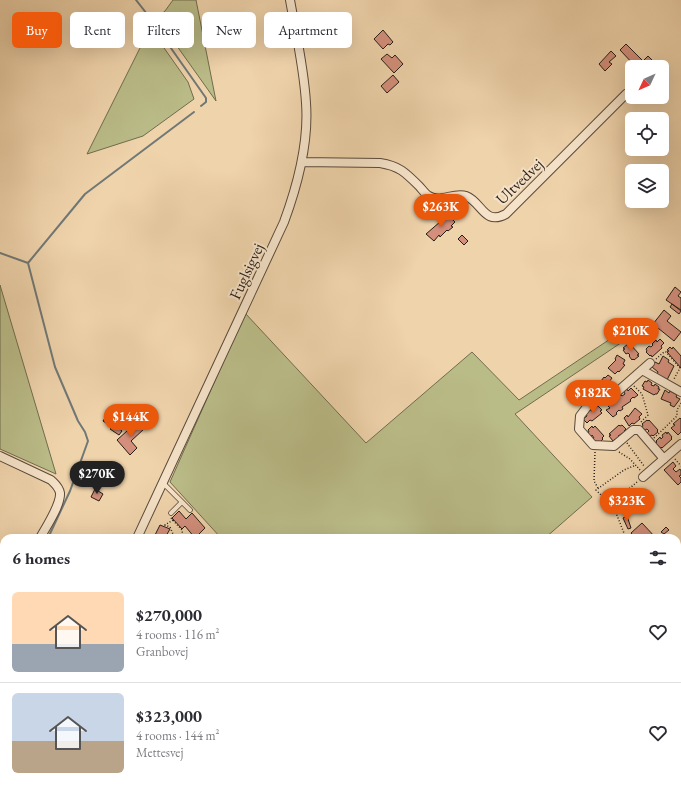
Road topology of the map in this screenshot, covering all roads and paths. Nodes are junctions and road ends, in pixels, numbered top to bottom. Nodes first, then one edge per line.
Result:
1 (290, 0) edge
2 (625, 95) edge
3 (302, 162) junction
4 (650, 363) joint
5 (642, 370) junction
6 (630, 381) junction
7 (670, 386) junction
8 (681, 392) edge
9 (681, 403) edge
10 (636, 429) junction
11 (624, 438) junction
12 (650, 442) junction
13 (681, 444) edge
14 (595, 446) junction
15 (614, 446) junction
16 (0, 456) edge
17 (667, 456) junction
18 (636, 465) junction
19 (681, 466) edge
20 (646, 475) junction
21 (163, 483) junction
22 (598, 488) junction
23 (182, 502) junction
24 (611, 504) junction
25 (190, 510) dead end
26 (171, 513) joint
27 (173, 520) junction
28 (42, 534) edge
29 (139, 534) edge
30 (173, 534) dead end
31 (182, 534) edge
32 (624, 534) edge

1 - 3 street, Fuglsigvej
2 - 3 street, Ultvedvej
3 - 21 street, Fuglsigvej
4 - 5 street
4 - 7 path
5 - 6 street
5 - 7 street
6 - 10 path
6 - 14 street
7 - 8 street
9 - 12 path
10 - 11 street
10 - 12 street
11 - 15 street
11 - 20 path
12 - 17 street
13 - 17 street
14 - 15 street
14 - 22 path
15 - 18 path
16 - 28 street
17 - 19 path
17 - 20 street
18 - 20 path
18 - 22 path
20 - 24 path
21 - 23 lane
21 - 29 street, Fuglsigvej
22 - 24 path
23 - 25 lane
23 - 26 lane
24 - 32 path
26 - 27 path
27 - 30 path
27 - 31 path

